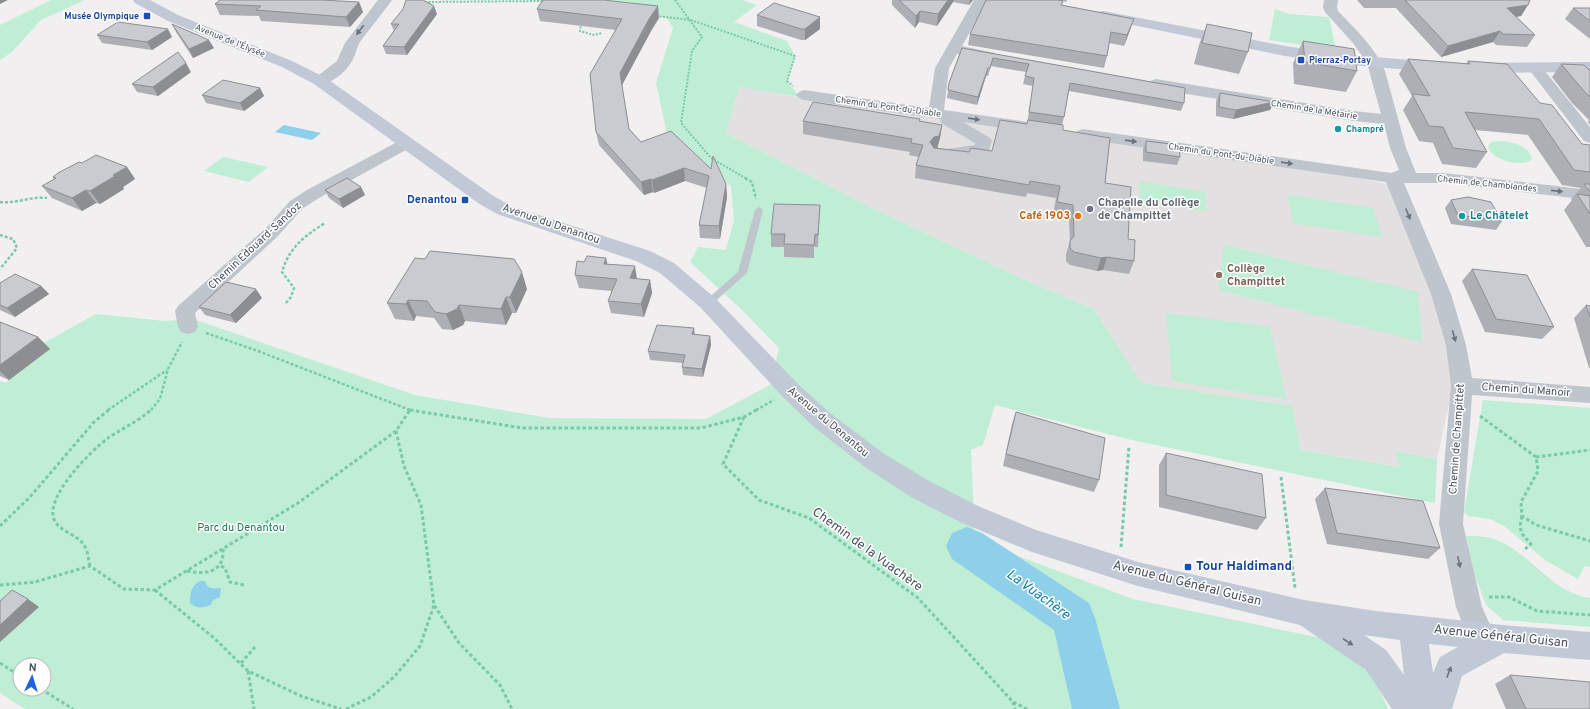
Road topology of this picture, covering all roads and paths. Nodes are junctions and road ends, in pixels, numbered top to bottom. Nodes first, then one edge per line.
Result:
1 (140, 0) edge
2 (385, 0) edge
3 (675, 0) edge
4 (981, 0) edge
5 (1331, 0) edge
6 (549, 1) edge
7 (425, 2) edge
8 (1089, 12) edge
9 (653, 16) edge
10 (581, 20) edge
11 (691, 20) junction
12 (602, 33) dead end
13 (953, 49) junction
14 (1004, 58) edge
15 (1375, 63) junction
16 (1590, 67) edge
17 (1445, 68) edge
18 (1468, 68) edge
19 (1535, 68) junction
20 (320, 81) junction
21 (1142, 82) edge
22 (804, 94) joint
23 (936, 114) junction
24 (1392, 120) junction
25 (1043, 128) edge
26 (1065, 132) edge
27 (1590, 138) edge
28 (407, 143) junction
29 (938, 154) edge
30 (1393, 178) junction
31 (1590, 195) edge
32 (47, 198) edge
33 (0, 202) edge
34 (759, 210) joint
35 (325, 223) dead end
36 (0, 235) edge
37 (0, 268) edge
38 (286, 303) dead end
39 (708, 304) junction
40 (188, 327) junction
41 (168, 370) junction
42 (790, 391) junction
43 (1590, 395) edge
44 (1461, 396) junction
45 (410, 410) junction
46 (744, 417) junction
47 (396, 431) junction
48 (1129, 446) dead end
49 (1590, 450) edge
50 (1536, 457) junction
51 (1281, 477) dead end
52 (969, 514) joint
53 (1522, 516) junction
54 (0, 526) edge
55 (1590, 541) edge
56 (223, 548) junction
57 (1121, 548) dead end
58 (1523, 551) dead end
59 (90, 566) junction
60 (221, 566) junction
61 (187, 570) junction
62 (0, 585) edge
63 (244, 585) dead end
64 (155, 590) junction
65 (1484, 597) dead end
66 (1300, 602) junction
67 (434, 605) junction
68 (1590, 615) edge
69 (1412, 628) junction
70 (1491, 637) junction
71 (1590, 646) edge
72 (255, 647) dead end
73 (0, 663) edge
74 (241, 663) junction
75 (12, 671) edge
76 (248, 671) junction
77 (52, 696) edge
78 (1013, 702) junction
79 (72, 709) edge
80 (254, 709) edge
81 (341, 709) edge
82 (346, 709) edge
83 (512, 709) edge
84 (1015, 709) edge
85 (1027, 709) edge
86 (1410, 709) edge
87 (1424, 709) edge
88 (1437, 709) edge

1 - 20 main road, Avenue de l'Élysée
2 -> 20 street
3 - 11 path
4 - 13 street
5 - 15 street
6 - 7 path
8 - 15 main road
9 - 11 path
10 - 12 path
11 - 22 path
11 - 34 path
13 - 14 street
13 - 23 street
15 - 17 main road
15 - 24 street
16 - 19 main road
18 - 19 main road
19 - 27 street
20 - 28 main road, Avenue du Denantou
21 - 24 street, Chemin de la Métairie
22 - 23 street, Chemin du Pont-du-Diable
23 -> 25 street, Chemin du Pont-du-Diable
23 - 29 street
24 - 30 street
26 -> 30 street, Chemin du Pont-du-Diable
28 - 39 main road, Avenue du Denantou
28 - 40 street, Chemin Edouard-Sandoz
30 -> 31 street, Chemin de Chamblandes
30 -> 44 street, Chemin de Champittet
32 - 33 path
34 - 39 lane
35 - 38 path
36 - 37 path
39 - 42 main road, Avenue du Denantou
40 - 41 path
40 - 45 path
41 - 54 path
41 - 59 path
42 - 46 path
42 - 52 main road, Avenue du Denantou
43 - 44 street, Chemin du Manoir
44 - 50 path
44 -> 70 street, Chemin de Champittet
45 - 46 path
45 - 47 path
46 - 78 path, Chemin de la Vuachère
47 - 56 path
47 - 67 path
48 - 57 path
49 - 50 path
50 - 53 path
51 - 66 path
52 - 66 main road, Avenue du Général Guisan
53 - 55 path
53 - 58 path
56 - 60 path
56 - 61 path
59 - 62 path
59 - 64 path
60 - 61 path
60 - 63 path
61 - 64 path
64 - 74 path
65 - 68 path
66 - 69 main road, Avenue du Général Guisan
66 -> 86 main road
67 - 82 path
67 - 83 path
69 - 70 main road, Avenue Général Guisan
69 - 87 main road
70 - 71 main road, Avenue Général Guisan
88 -> 70 main road
72 - 74 path
73 - 75 path
74 - 76 path
76 - 80 path
76 - 81 path
77 - 79 path
78 - 84 path
78 - 85 path, Chemin de la Vuachère

